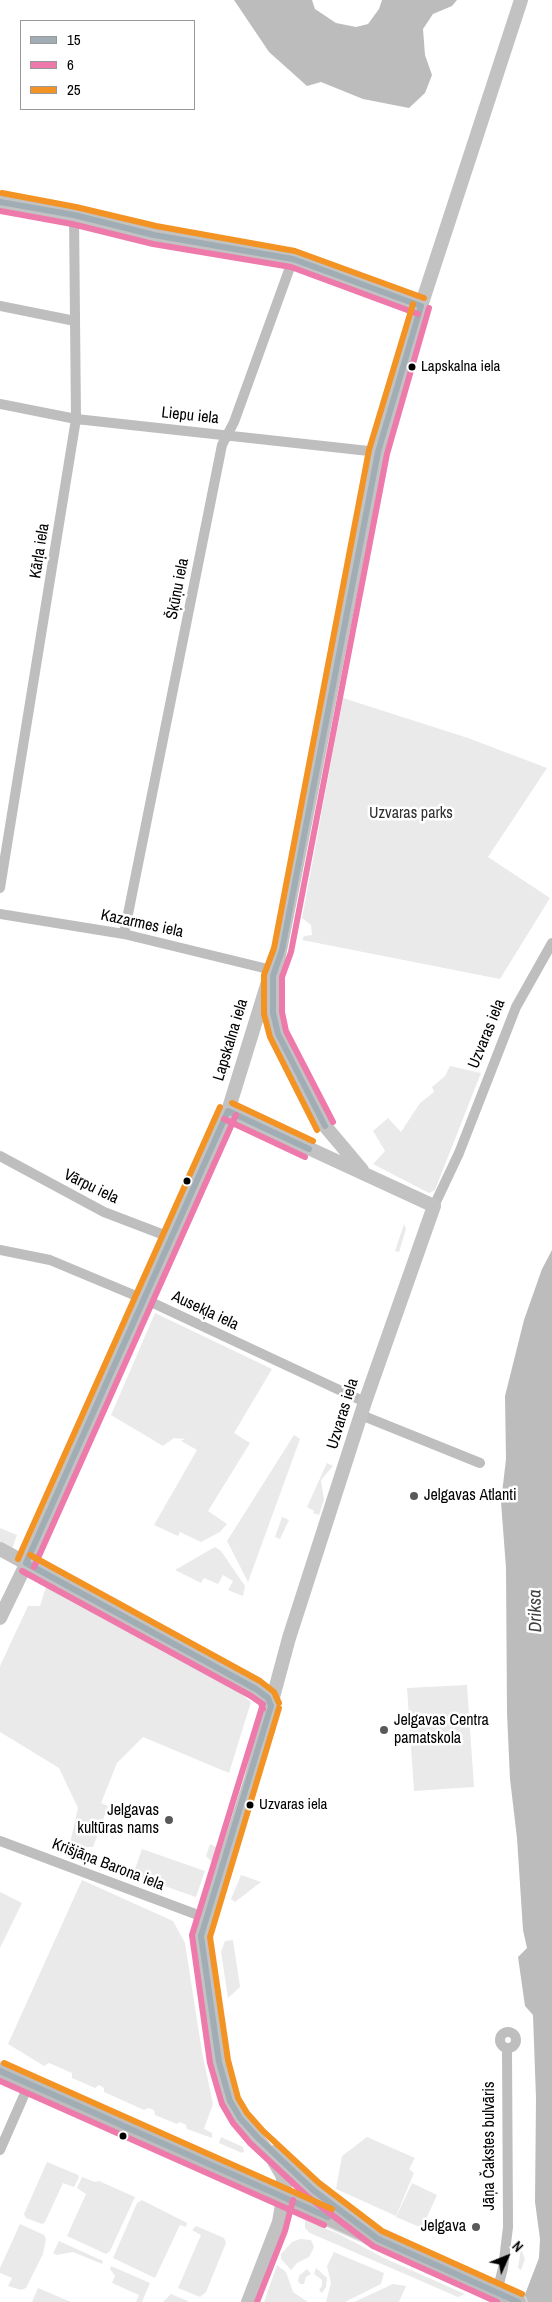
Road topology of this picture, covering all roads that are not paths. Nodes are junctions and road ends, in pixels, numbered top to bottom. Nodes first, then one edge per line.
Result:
1 (521, 0) edge
2 (0, 202) edge
3 (74, 215) junction
4 (293, 258) junction
5 (0, 306) edge
6 (421, 306) junction
7 (75, 321) junction
8 (0, 404) edge
9 (76, 419) junction
10 (229, 436) junction
11 (378, 452) junction
12 (0, 888) edge
13 (0, 914) edge
14 (124, 934) junction
15 (552, 944) edge
16 (275, 973) junction
17 (228, 1111) junction
18 (325, 1126) junction
19 (309, 1149) junction
20 (0, 1156) edge
21 (369, 1177) junction
22 (434, 1206) junction
23 (172, 1238) junction
24 (0, 1250) edge
25 (144, 1300) junction
26 (363, 1408) junction
27 (480, 1463) dead end
28 (0, 1549) edge
29 (26, 1563) junction
30 (0, 1618) edge
31 (271, 1706) junction
32 (0, 1841) edge
33 (206, 1918) junction
34 (507, 2048) dead end
35 (0, 2071) edge
36 (29, 2084) junction
37 (257, 2137) junction
38 (0, 2150) edge
39 (284, 2198) junction
40 (378, 2240) junction
41 (495, 2297) edge
42 (248, 2302) edge
43 (518, 2302) edge

1 - 6 main road, Lapskalna iela
2 - 3 main road
3 - 4 main road
3 - 7 street, Kārļa iela
4 - 6 main road
4 - 10 street, Šķūņu iela
5 - 7 street
6 - 11 main road, Lapskalna iela
7 - 9 street, Kārļa iela
8 - 9 street, Liepu iela
9 - 10 street, Liepu iela
9 - 12 street, Kārļa iela
10 - 11 street, Liepu iela
10 - 14 street, Šķūņu iela
11 - 16 main road, Lapskalna iela
13 - 14 street, Kazarmes iela
14 - 16 street, Kazarmes iela
15 - 22 street, Uzvaras iela
16 - 17 main road, Lapskalna iela
16 - 18 main road, Lapskalna iela
17 - 19 main road, Lapskalna iela
17 - 23 main road
18 - 19 main road
18 - 21 main road, Lapskalna iela
19 - 21 main road, Lapskalna iela
20 - 23 street, Vārpu iela
21 - 22 main road, Lapskalna iela
22 - 26 main road, Uzvaras iela
23 - 25 main road
24 - 25 street, Ausekļa iela
25 - 26 street, Ausekļa iela
25 - 29 main road
26 - 27 street
26 - 31 main road, Uzvaras iela
28 - 29 main road
29 - 30 main road
29 - 31 main road
31 - 33 main road, Uzvaras iela
32 - 33 street, Krišjāņa Barona iela
33 - 37 main road, Uzvaras iela
34 - 41 street, Jāņa Čakstes bulvāris
35 - 36 main road
36 - 38 street
36 - 39 main road
37 - 39 main road, Uzvaras iela
37 - 40 main road, Uzvaras iela
39 - 40 main road
39 - 42 main road, Uzvaras iela
40 - 41 main road
41 - 43 main road

